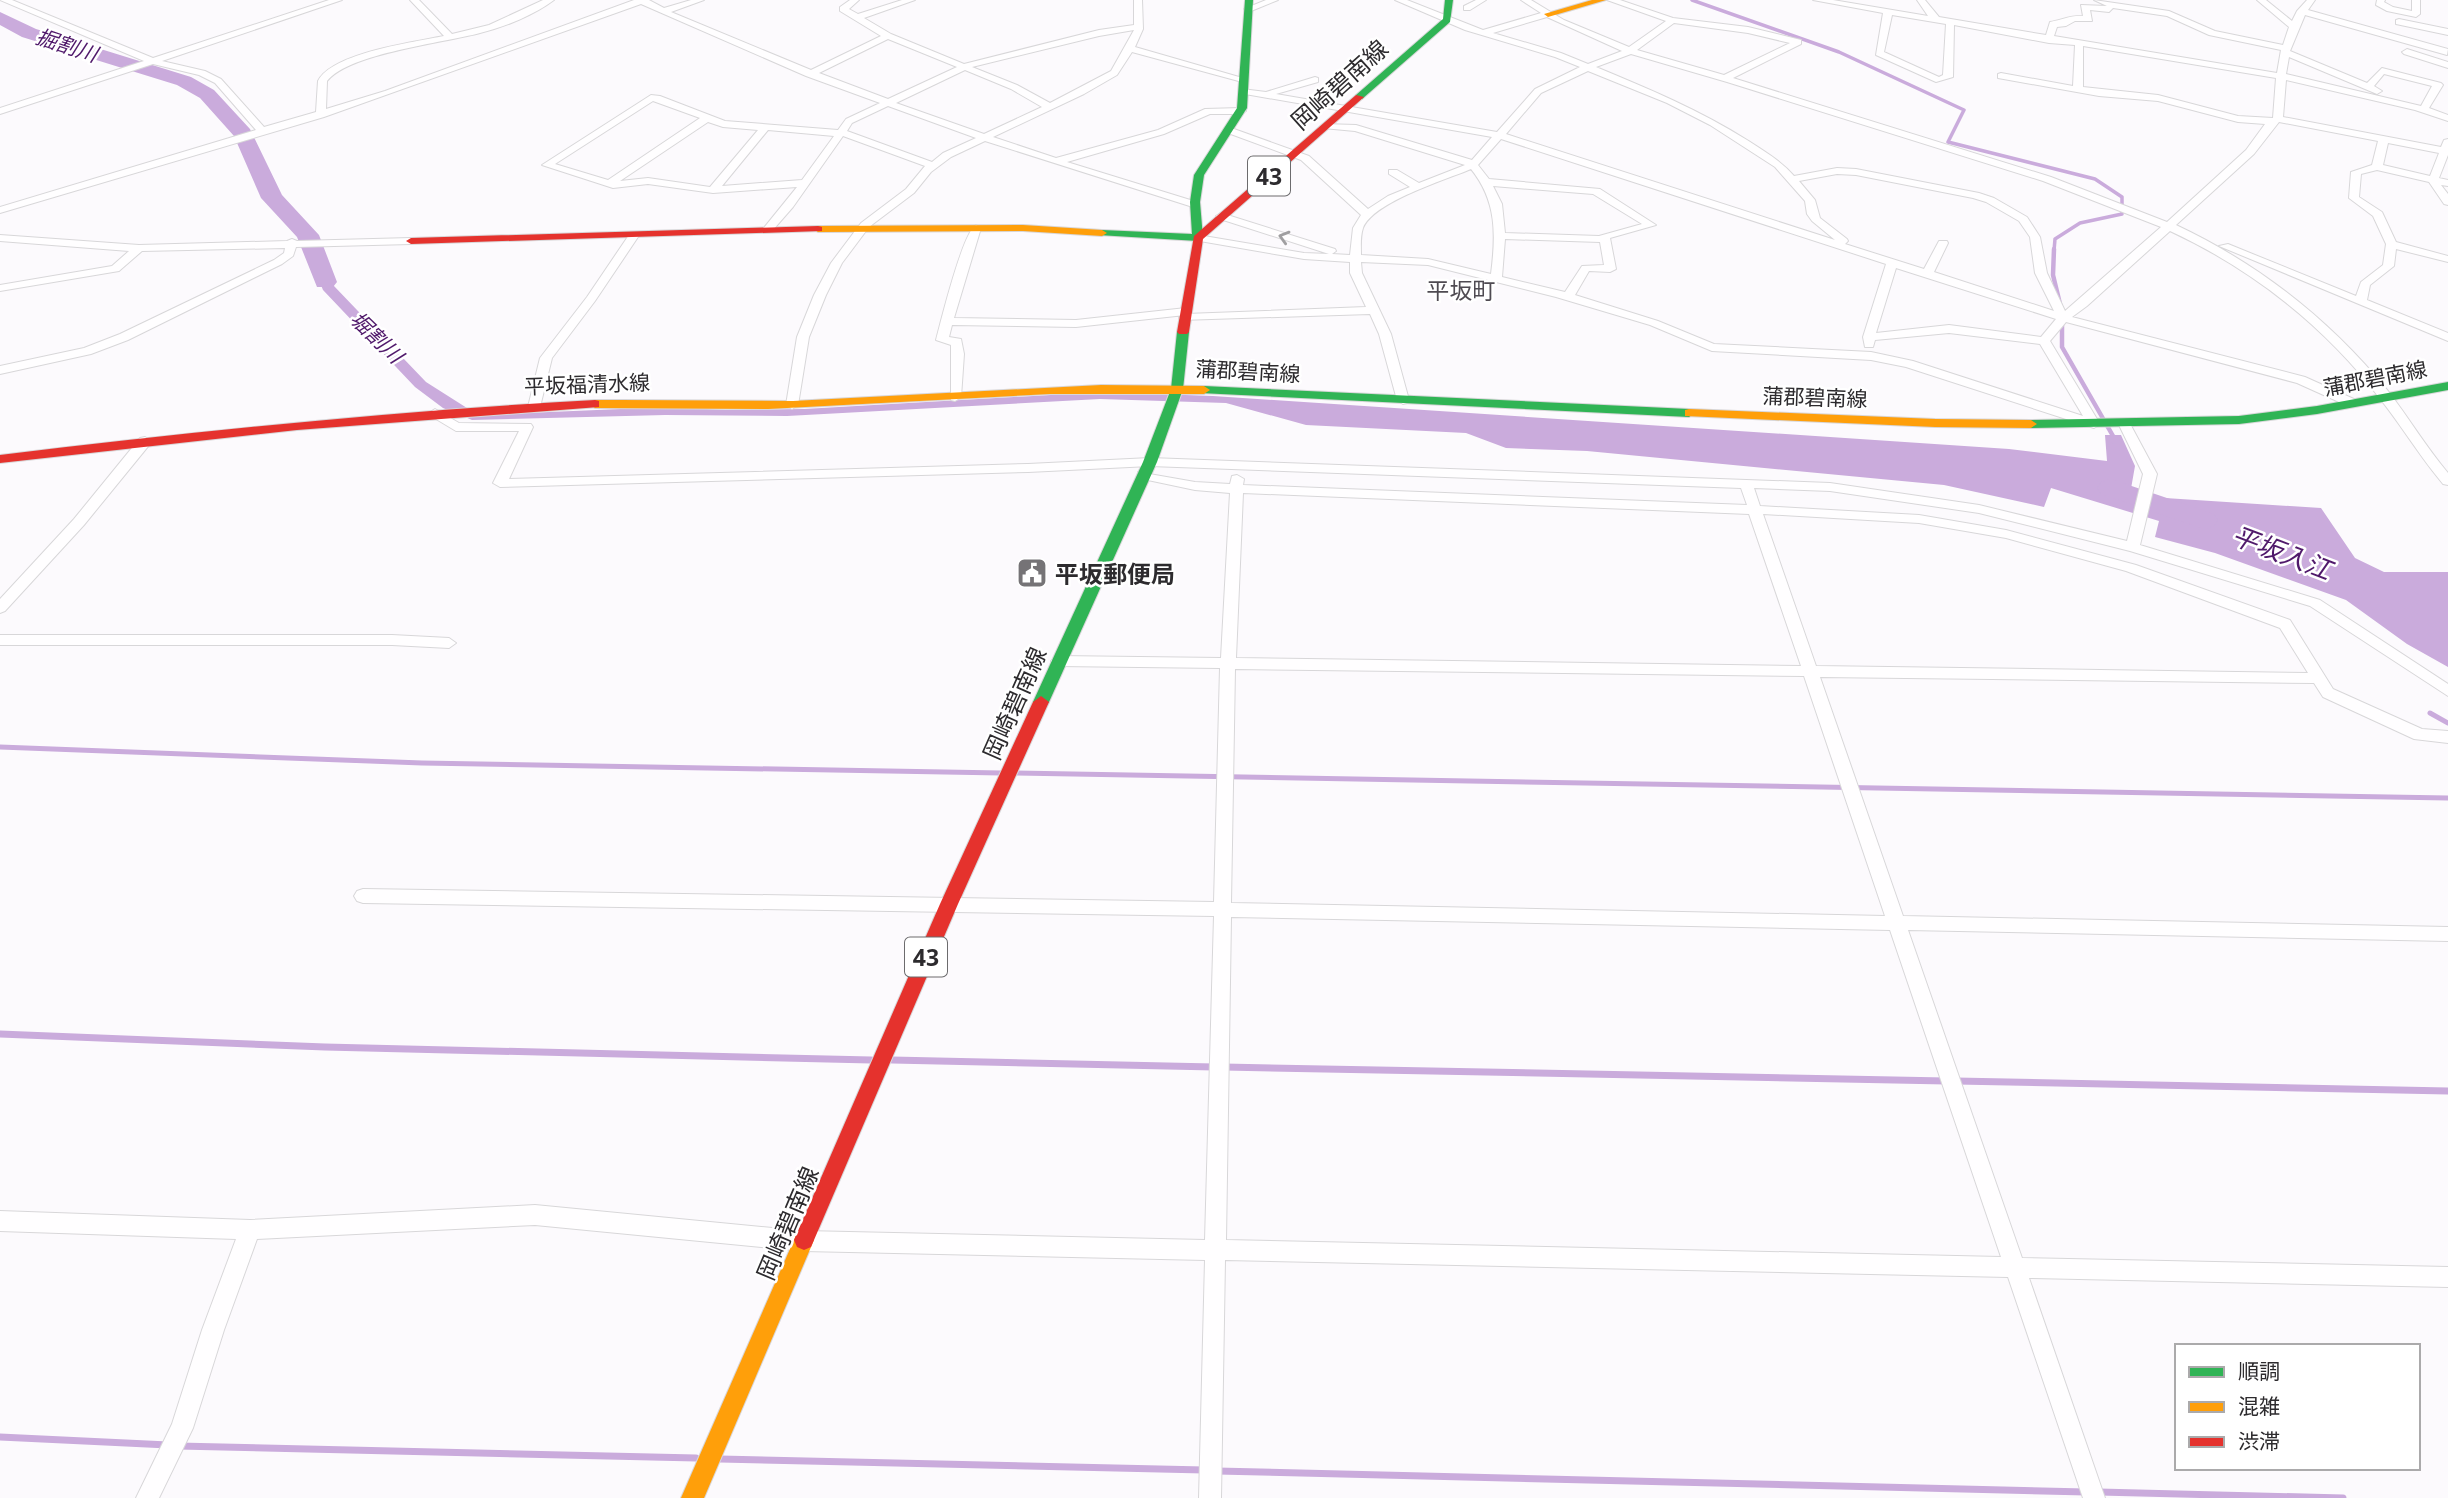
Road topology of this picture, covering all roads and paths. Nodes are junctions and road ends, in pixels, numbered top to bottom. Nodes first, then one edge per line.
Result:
1 (4, 0) edge
2 (338, 0) edge
3 (414, 0) edge
4 (550, 0) edge
5 (641, 0) edge
6 (700, 0) edge
7 (855, 0) edge
8 (911, 0) edge
9 (1138, 0) edge
10 (1274, 0) edge
11 (1399, 0) edge
12 (1449, 0) edge
13 (1482, 0) edge
14 (1525, 0) edge
15 (1602, 0) edge
16 (1611, 0) edge
17 (1817, 0) edge
18 (1921, 0) edge
19 (2261, 0) edge
20 (2311, 0) edge
21 (2381, 0) edge
22 (2416, 0) edge
23 (2102, 1) edge
24 (1249, 4) edge
25 (2118, 7) junction
26 (1467, 8) dead end
27 (664, 11) junction
28 (2301, 11) junction
29 (1888, 12) junction
30 (1548, 14) junction
31 (858, 17) junction
32 (1447, 20) junction
33 (1672, 20) junction
34 (1937, 21) junction
35 (2399, 22) dead end
36 (1950, 23) junction
37 (2292, 24) junction
38 (1138, 27) junction
39 (1485, 32) junction
40 (2448, 32) edge
41 (888, 36) junction
42 (450, 37) junction
43 (2049, 40) junction
44 (2370, 41) dead end
45 (2079, 45) junction
46 (1130, 49) junction
47 (1630, 51) junction
48 (2286, 51) junction
49 (2448, 53) edge
50 (152, 62) junction
51 (2448, 65) edge
52 (963, 67) junction
53 (1585, 68) junction
54 (809, 74) junction
55 (2001, 76) dead end
56 (2281, 76) junction
57 (1723, 79) junction
58 (1315, 80) dead end
59 (1244, 86) junction
60 (2369, 87) junction
61 (2078, 90) junction
62 (1265, 93) junction
63 (887, 103) junction
64 (1048, 106) junction
65 (1348, 108) junction
66 (2419, 109) junction
67 (0, 111) edge
68 (1241, 111) junction
69 (321, 115) junction
70 (2448, 118) edge
71 (706, 119) junction
72 (2275, 120) junction
73 (1326, 126) junction
74 (766, 127) junction
75 (840, 131) junction
76 (1231, 131) junction
77 (263, 132) junction
78 (1499, 135) junction
79 (984, 136) junction
80 (2384, 139) junction
81 (2446, 147) edge
82 (1294, 154) junction
83 (1055, 163) junction
84 (1593, 164) junction
85 (1473, 165) junction
86 (933, 166) junction
87 (2377, 167) junction
88 (1393, 172) dead end
89 (1794, 179) junction
90 (2432, 180) junction
91 (1488, 182) junction
92 (803, 183) junction
93 (2448, 183) edge
94 (608, 184) junction
95 (1419, 188) junction
96 (1583, 189) junction
97 (713, 190) junction
98 (2448, 202) edge
99 (1196, 205) junction
100 (0, 210) edge
101 (1367, 214) junction
102 (1221, 216) junction
103 (2169, 225) junction
104 (976, 228) junction
105 (768, 229) junction
106 (862, 229) junction
107 (635, 234) junction
108 (1499, 236) junction
109 (0, 238) edge
110 (1198, 238) junction
111 (1604, 239) junction
112 (411, 241) joint
113 (292, 243) junction
114 (1943, 243) dead end
115 (2209, 244) junction
116 (2391, 244) junction
117 (139, 248) junction
118 (1855, 250) junction
119 (1351, 259) junction
120 (2448, 259) edge
121 (1892, 264) junction
122 (1927, 275) junction
123 (1496, 278) junction
124 (0, 288) edge
125 (1568, 297) junction
126 (2361, 300) junction
127 (1375, 310) junction
128 (1185, 315) junction
129 (2063, 318) junction
130 (947, 320) junction
131 (1868, 337) junction
132 (2448, 337) edge
133 (2044, 341) junction
134 (1871, 356) junction
135 (0, 370) edge
136 (2448, 386) edge
137 (1176, 393) junction
138 (2384, 396) junction
139 (955, 397) junction
140 (1403, 400) junction
141 (2352, 403) junction
142 (792, 405) junction
143 (534, 407) junction
144 (435, 414) junction
145 (2124, 423) junction
146 (2094, 424) junction
147 (145, 441) junction
148 (0, 459) edge
149 (1237, 466) junction
150 (1147, 468) junction
151 (2448, 481) edge
152 (1746, 484) junction
153 (1236, 489) junction
154 (1755, 510) junction
155 (2133, 547) junction
156 (0, 608) edge
157 (0, 640) edge
158 (449, 643) dead end
159 (1058, 661) junction
160 (1228, 663) junction
161 (1810, 671) junction
162 (2317, 678) junction
163 (2448, 691) edge
164 (2448, 737) edge
165 (363, 896) dead end
166 (949, 904) junction
167 (1223, 909) junction
168 (1896, 923) junction
169 (2448, 934) edge
170 (0, 1221) edge
171 (250, 1230) junction
172 (804, 1241) junction
173 (1215, 1250) junction
174 (2014, 1268) junction
175 (2448, 1277) edge
176 (147, 1498) edge
177 (692, 1498) edge
178 (1210, 1498) edge
179 (2094, 1498) edge

1 - 50 street
2 - 50 street
3 - 42 street
4 - 42 street
5 - 27 street
5 - 69 street
6 - 27 street
7 - 31 street
8 - 31 street
9 - 38 street
10 - 24 street
11 - 32 street
12 - 32 main road
13 - 26 street
14 - 30 street
15 - 30 main road
16 - 33 street
17 - 29 street
18 - 34 street
19 - 37 street
20 - 28 street
21 - 22 street
23 - 25 street
24 - 59 main road
25 - 43 street
25 - 48 street
27 - 54 street
28 - 37 street
28 - 49 street
29 - 34 street
29 - 36 street
30 - 39 street
30 - 47 street
31 - 41 street
32 - 39 street
32 - 65 main road, 岡崎碧南線 / 43
33 - 47 street
33 - 57 street
34 - 36 street
35 - 40 street
36 - 43 street
37 - 48 street
38 - 46 street
38 - 52 street
39 - 53 street
41 - 52 street
41 - 54 street
42 - 69 street
43 - 45 street
44 - 51 street
45 - 56 street
45 - 61 street
46 - 59 street
46 - 64 street
47 - 53 street
47 - 57 street
48 - 56 street
48 - 60 street
50 - 67 street
50 - 77 street
52 - 63 street
52 - 64 street
53 - 78 street
53 - 89 street
54 - 63 street
55 - 61 street
56 - 66 street
56 - 72 street
57 - 103 street
58 - 62 street
59 - 62 street
59 - 68 main road
60 - 66 street
60 - 66 street
61 - 72 street
62 - 65 street
63 - 75 street
63 - 79 street
64 - 79 street
65 - 73 main road, 岡崎碧南線 / 43
65 - 78 street
66 - 70 street
68 - 76 main road
68 - 83 street
69 - 77 street
71 - 74 street
71 - 94 street
71 - 94 street
72 - 80 street
72 - 103 street
73 - 82 main road, 岡崎碧南線 / 43
73 - 85 street
74 - 75 street
74 - 97 street
75 - 86 street
75 - 92 street
76 - 82 street
76 - 99 main road
77 - 100 street
78 - 84 street
78 - 85 street
79 - 83 street
79 - 86 street
80 - 81 street
80 - 87 street
81 - 90 street
82 - 101 street
82 - 102 main road, 岡崎碧南線 / 43
83 - 99 street
84 - 96 street
84 - 118 street
85 - 91 street
85 - 95 street
86 - 106 street
87 - 90 street
87 - 116 street
88 - 95 street
89 - 118 street
89 - 129 street
90 - 93 street
90 - 98 street
91 - 96 street
91 - 108 street
92 - 97 street
92 - 105 street
94 - 97 street
95 - 101 street
96 - 111 street
99 - 110 main road
101 - 119 street
102 - 110 main road, 岡崎碧南線 / 43
119 -> 102 street
103 - 115 street
103 - 129 street
104 - 106 main road
104 - 110 main road
104 - 130 street
105 - 106 main road
105 - 107 main road
106 - 142 street
107 - 112 main road
107 - 143 street
108 - 111 street
108 - 123 street
109 - 117 street
110 - 119 street
110 - 128 main road, 岡崎碧南線 / 43
111 - 125 street
112 - 113 street
113 - 117 street
113 - 135 street
114 - 122 street
115 - 126 street
115 - 138 street
116 - 120 street
116 - 126 street
117 - 124 street
118 - 121 street
119 - 123 street
119 - 127 street
121 - 122 street
121 - 131 street
122 - 129 street
123 - 125 street
125 - 134 street
126 - 132 street
127 - 128 street
127 - 140 street
128 - 130 street
128 - 137 main road, 岡崎碧南線 / 43
129 - 133 street
129 - 141 street
130 - 139 street
131 - 133 street
131 - 134 street
133 - 146 street
134 - 146 street
136 - 138 main road, 蒲郡碧南線
137 - 139 main road, 平坂福清水線
137 - 140 main road, 蒲郡碧南線
137 - 150 main road, 岡崎碧南線 / 43
138 - 141 main road, 蒲郡碧南線
138 - 151 street
139 - 142 main road, 平坂福清水線
140 - 146 main road, 蒲郡碧南線
141 - 145 main road, 蒲郡碧南線
142 - 143 main road, 平坂福清水線
143 - 144 main road, 平坂福清水線
144 - 147 main road, 平坂福清水線
144 - 150 street
145 - 146 main road, 蒲郡碧南線
145 - 155 street
147 - 148 main road, 平坂福清水線
147 - 156 street
149 - 150 street
149 - 152 street
149 - 153 street
150 - 153 street
150 - 159 main road, 岡崎碧南線 / 43
152 - 154 street
152 - 155 street
153 - 154 street
153 - 160 street
154 - 161 street
154 - 162 street
155 - 163 street
157 - 158 street
159 - 160 street
159 - 166 main road, 岡崎碧南線 / 43
160 - 161 street
160 - 167 street
161 - 162 street
161 - 168 street
162 - 164 street
165 - 166 street
166 - 167 street
166 - 172 main road, 岡崎碧南線 / 43
167 - 168 street
167 - 173 street
168 - 169 street
168 - 174 street
170 - 171 street
171 - 172 street
171 - 176 street
172 - 173 street
172 - 177 main road, 岡崎碧南線 / 43
173 - 174 street
173 - 178 street
174 - 175 street
174 - 179 street

